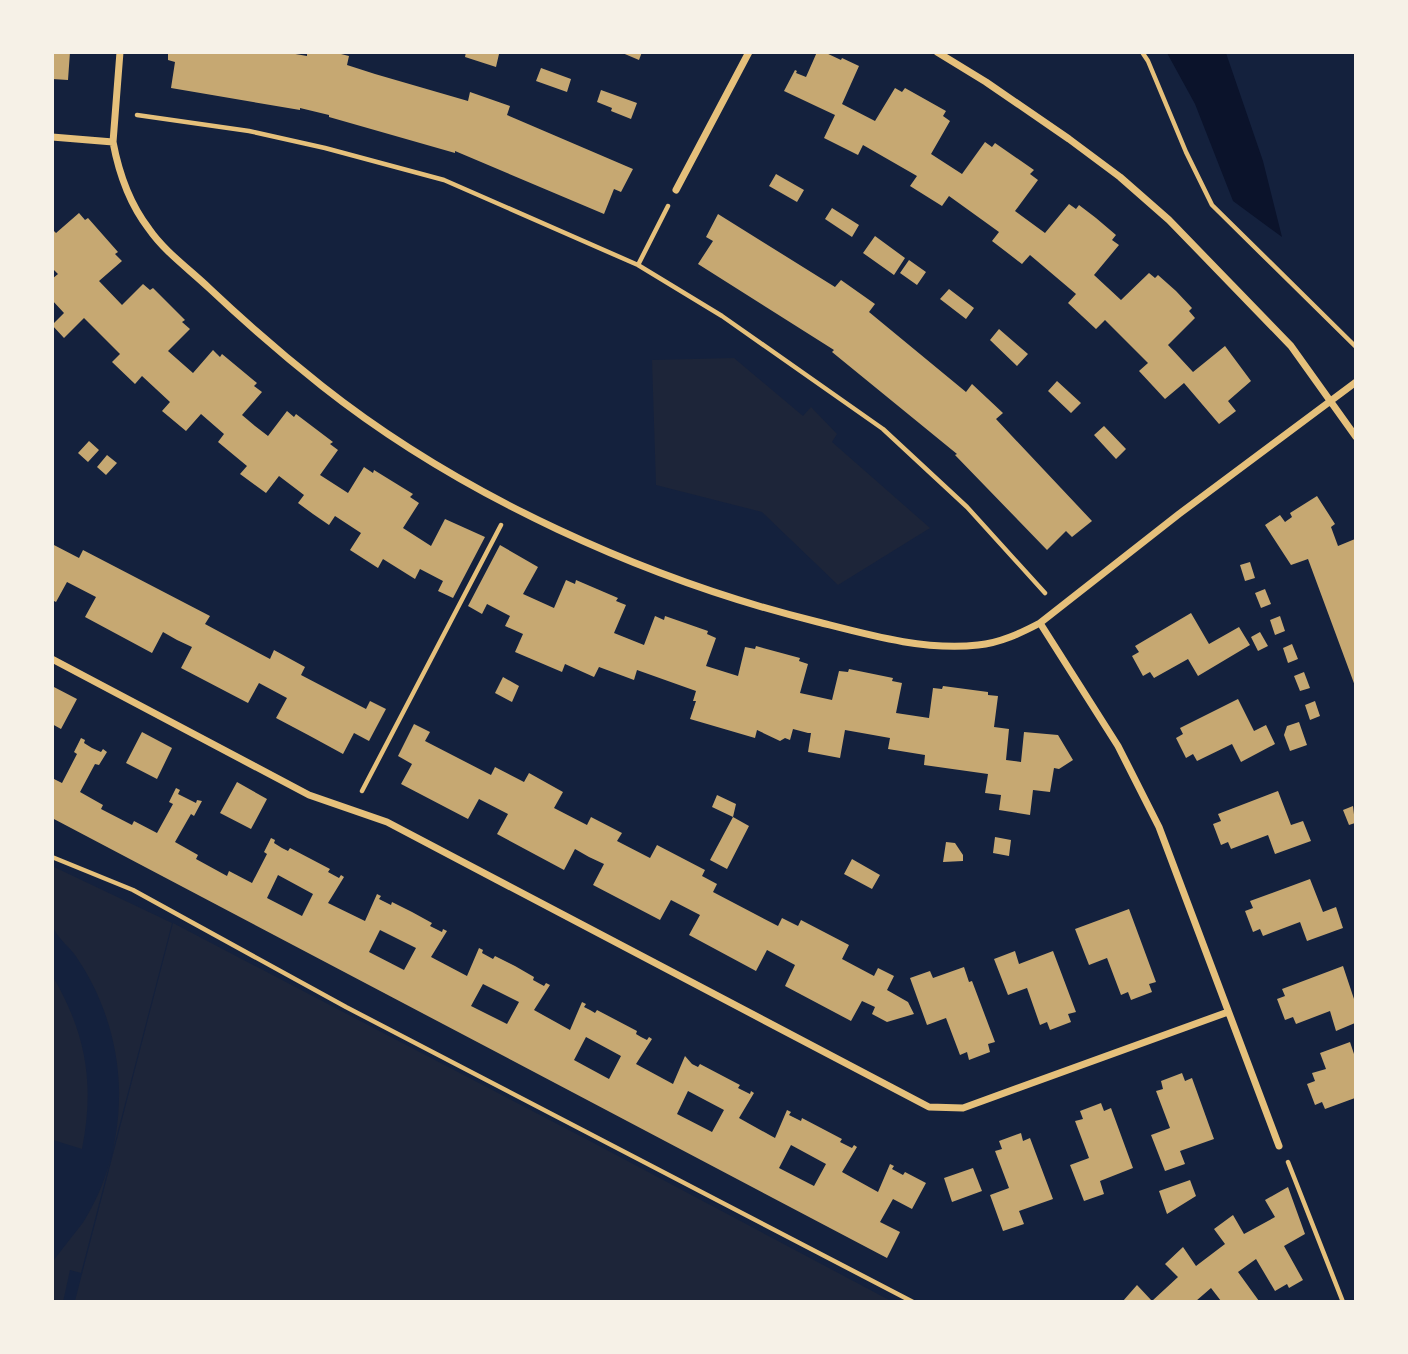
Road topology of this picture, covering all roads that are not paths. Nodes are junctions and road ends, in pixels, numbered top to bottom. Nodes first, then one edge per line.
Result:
1 (120, 52) edge
2 (749, 52) edge
3 (937, 52) edge
4 (52, 137) edge
5 (113, 142) junction
6 (676, 190) road end
7 (1356, 382) edge
8 (1331, 400) junction
9 (1356, 437) edge
10 (1040, 623) junction
11 (52, 659) edge
12 (1228, 1012) junction
13 (1279, 1146) road end

1 - 5 street
2 - 6 street
3 - 8 street
4 - 5 street
5 - 10 street
7 - 8 street
8 - 9 street
8 - 10 street
10 - 12 street
11 - 12 street
12 - 13 street

